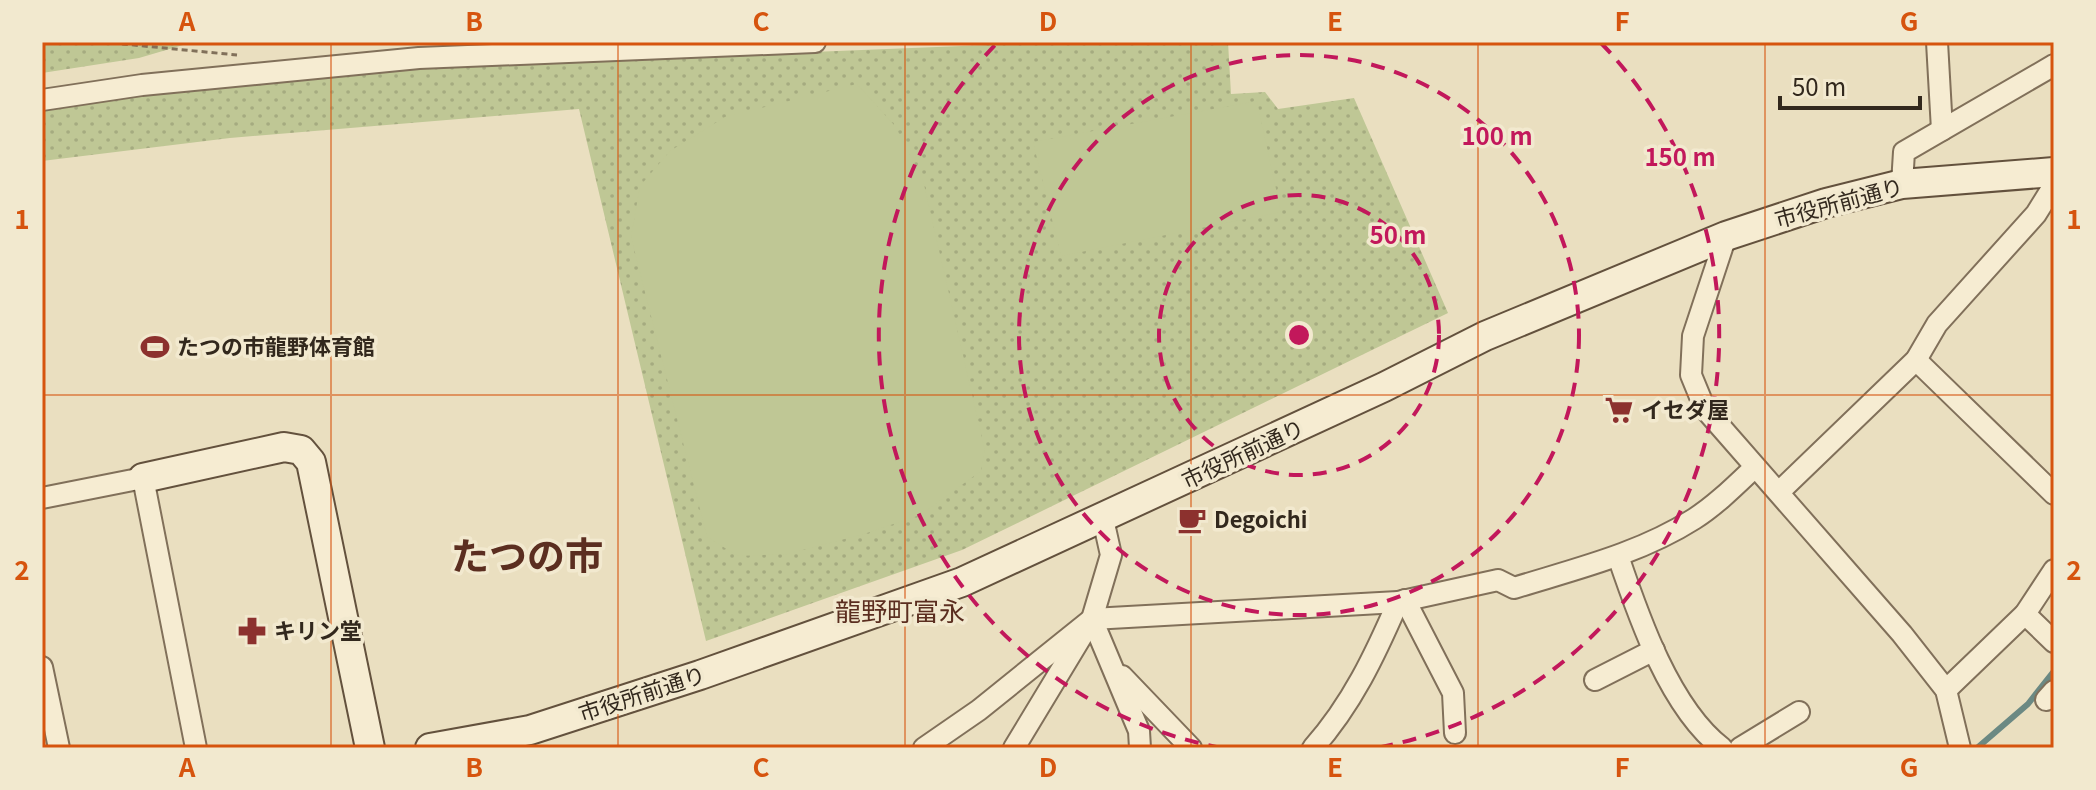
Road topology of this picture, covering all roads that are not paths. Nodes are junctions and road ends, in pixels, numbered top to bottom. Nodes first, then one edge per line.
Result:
1 (815, 42) edge
2 (1937, 42) edge
3 (2054, 65) edge
4 (42, 100) edge
5 (1942, 130) junction
6 (2054, 172) edge
7 (1902, 184) junction
8 (2054, 185) edge
9 (1726, 236) junction
10 (1916, 360) junction
11 (1755, 467) junction
12 (143, 478) junction
13 (1779, 492) junction
14 (2054, 494) edge
15 (42, 498) edge
16 (1103, 519) junction
17 (1618, 556) junction
18 (2054, 570) edge
19 (1402, 601) junction
20 (2025, 614) junction
21 (1092, 619) junction
22 (2054, 642) edge
23 (1654, 650) junction
24 (42, 667) edge
25 (1114, 668) junction
26 (1595, 680) dead end
27 (1946, 690) junction
28 (1799, 712) dead end
29 (1455, 733) dead end
30 (525, 739) edge
31 (1955, 746) edge
32 (59, 748) edge
33 (196, 748) edge
34 (370, 748) edge
35 (430, 748) edge
36 (924, 748) edge
37 (1014, 748) edge
38 (1140, 748) edge
39 (1191, 748) edge
40 (1313, 748) edge
41 (1722, 748) edge
42 (1740, 748) edge

1 - 4 street
2 - 5 street
3 - 5 street
5 - 7 street
6 - 7 street, 市役所前通り
7 - 9 street, 市役所前通り
8 - 10 street
9 - 11 street
9 - 16 street, 市役所前通り
10 - 13 street
10 - 14 street
11 - 13 street
11 - 17 street
12 - 15 street
12 - 33 street
12 - 34 street
13 - 27 street
16 - 21 street
16 - 30 street, 市役所前通り
17 - 19 street
17 - 23 street
18 - 20 street
19 - 21 street
19 - 29 street
19 - 40 street
20 - 22 street
20 - 27 street
21 - 25 street
21 - 36 street
21 - 37 street
23 - 26 street
23 - 41 street
24 - 32 street
25 - 38 street
25 - 39 street
27 - 31 street
28 - 42 street
30 - 35 street, 市役所前通り

